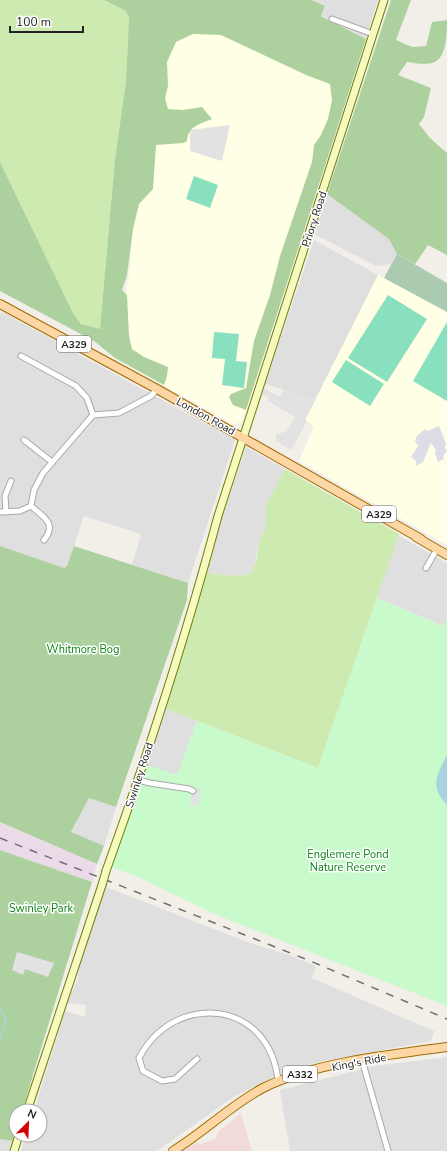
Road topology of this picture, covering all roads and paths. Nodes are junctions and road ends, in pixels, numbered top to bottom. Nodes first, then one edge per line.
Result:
1 (384, 0) edge
2 (332, 19) dead end
3 (373, 34) junction
4 (0, 304) edge
5 (22, 356) dead end
6 (157, 389) junction
7 (93, 415) junction
8 (243, 438) junction
9 (24, 440) dead end
10 (52, 462) junction
11 (11, 481) dead end
12 (31, 506) junction
13 (0, 512) edge
14 (6, 512) junction
15 (44, 540) dead end
16 (437, 549) junction
17 (447, 555) edge
18 (426, 568) dead end
19 (138, 780) junction
20 (193, 791) dead end
21 (447, 1047) edge
22 (196, 1059) dead end
23 (362, 1060) junction
24 (278, 1081) junction
25 (30, 1103) edge
26 (173, 1151) edge
27 (388, 1151) edge

1 - 3 main road, Priory Road
2 - 3 street
3 - 8 main road, Priory Road
4 - 6 main road, London Road / A329
5 - 7 street
6 - 7 street
6 - 8 main road, London Road / A329
7 - 10 street
8 - 16 main road, London Road / A329
8 - 19 main road, Swinley Road
9 - 10 street
10 - 12 street
11 - 14 street
12 - 14 street
12 - 15 street
13 - 14 street
16 - 17 main road, London Road / A329
16 - 18 street
19 - 20 street
19 - 25 main road, Swinley Road, bridge
21 - 23 main road, King's Ride / A332
22 - 24 street
23 - 24 main road, King's Ride / A332
23 - 27 street
24 - 26 main road, King's Ride / A332

